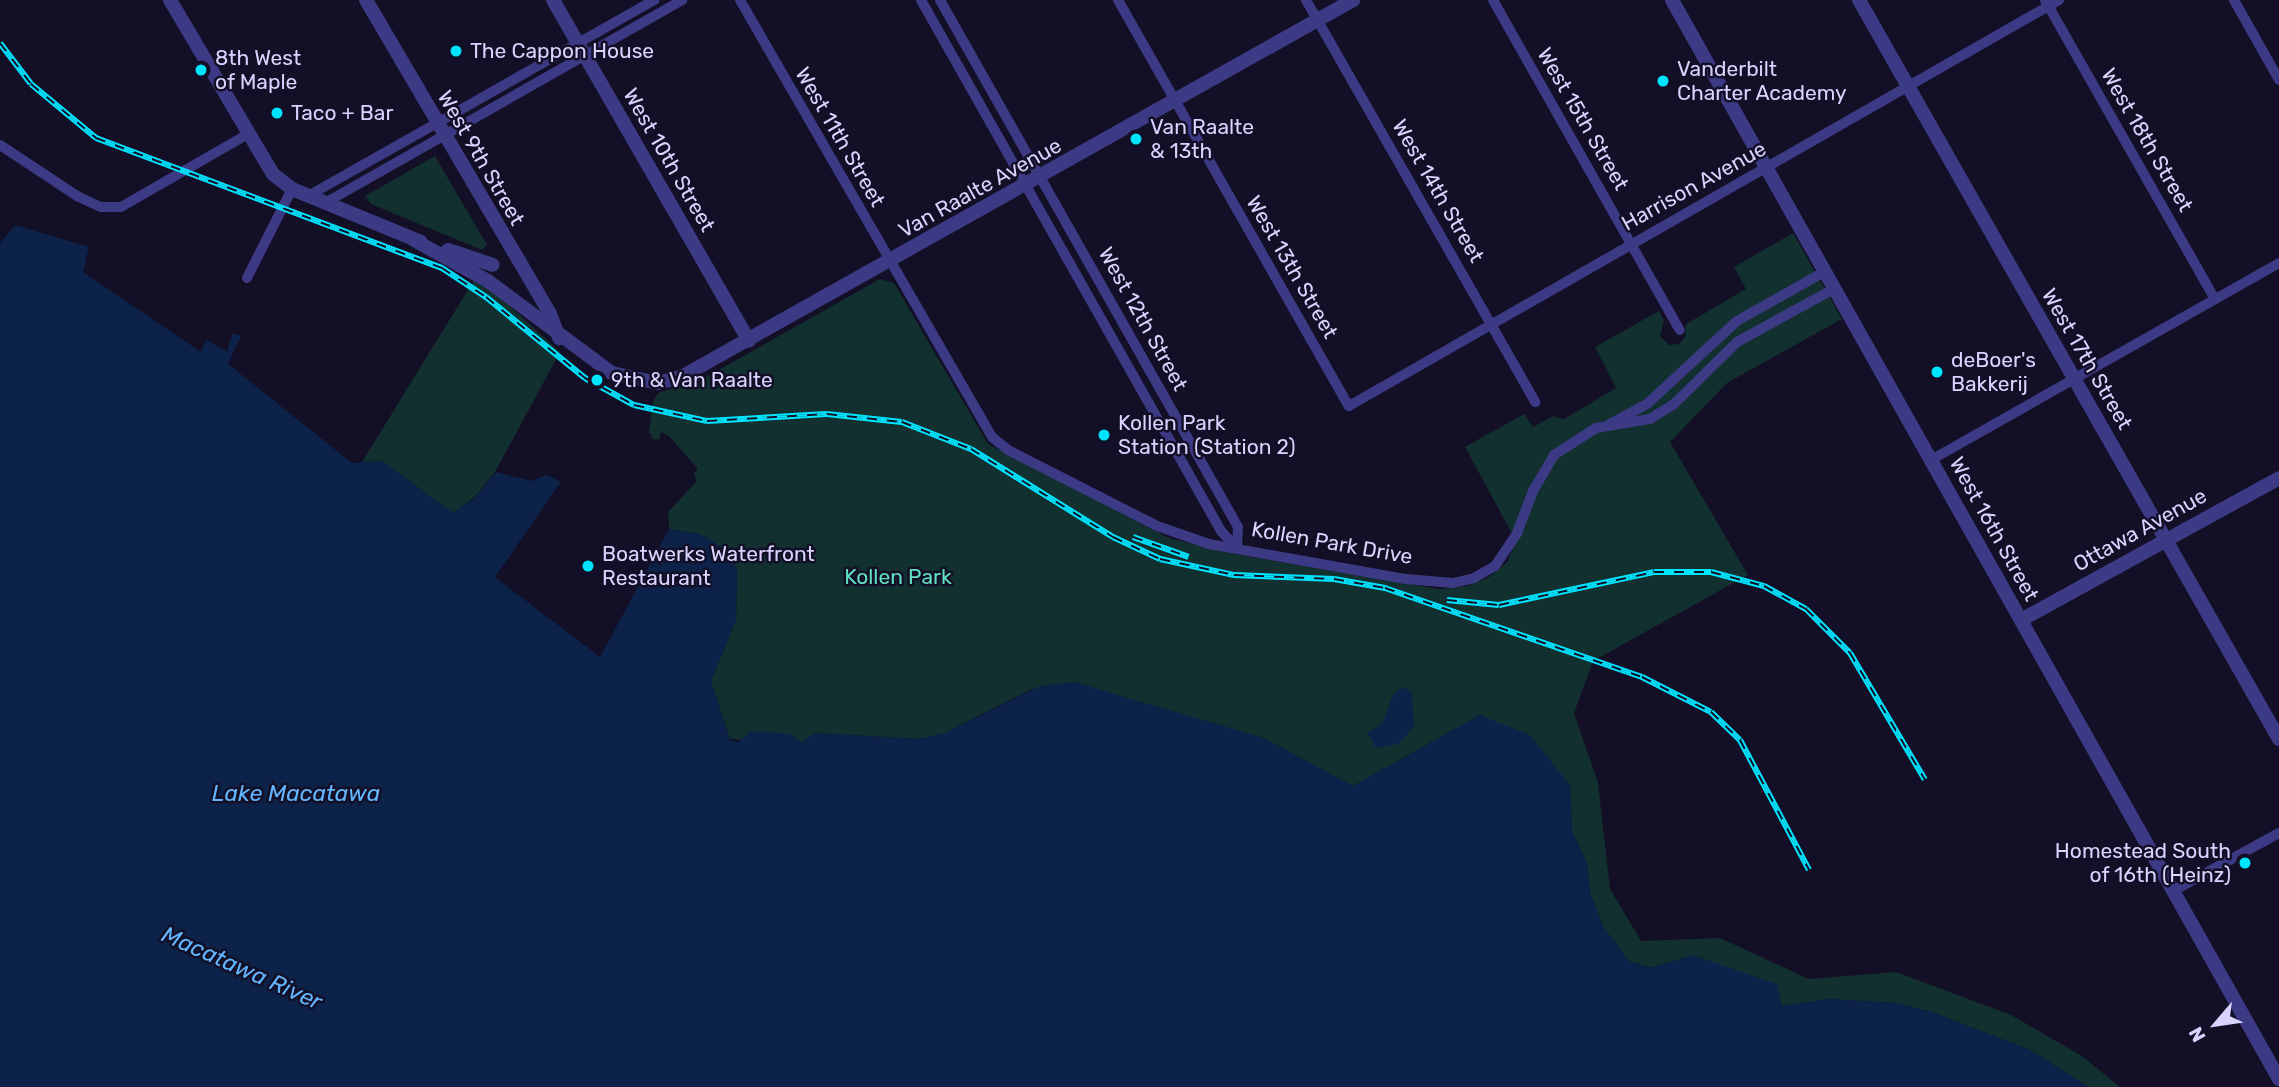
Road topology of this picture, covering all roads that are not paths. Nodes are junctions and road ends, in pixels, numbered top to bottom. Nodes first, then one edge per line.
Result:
1 (170, 0) edge
2 (366, 0) edge
3 (553, 0) edge
4 (654, 0) edge
5 (682, 0) edge
6 (740, 0) edge
7 (921, 0) edge
8 (940, 0) edge
9 (1118, 0) edge
10 (1306, 0) edge
11 (1353, 0) edge
12 (1493, 0) edge
13 (1672, 0) edge
14 (1859, 0) edge
15 (2234, 0) edge
16 (2051, 2) edge
17 (1318, 20) junction
18 (581, 49) junction
19 (2279, 80) edge
20 (1909, 86) junction
21 (1175, 100) junction
22 (440, 129) junction
23 (246, 135) junction
24 (0, 145) edge
25 (1765, 168) junction
26 (1042, 178) junction
27 (1027, 187) junction
28 (292, 189) junction
29 (308, 195) junction
30 (325, 203) junction
31 (414, 240) junction
32 (504, 240) junction
33 (1631, 243) junction
34 (889, 262) junction
35 (2279, 263) edge
36 (493, 265) junction
37 (1824, 272) junction
38 (247, 278) dead end
39 (488, 281) junction
40 (1834, 289) junction
41 (2215, 299) junction
42 (1491, 324) junction
43 (1680, 330) dead end
44 (559, 338) junction
45 (749, 341) junction
46 (2074, 380) junction
47 (1535, 402) dead end
48 (1349, 407) joint
49 (1611, 424) junction
50 (992, 437) joint
51 (1931, 460) junction
52 (2279, 478) edge
53 (2166, 538) junction
54 (1237, 548) junction
55 (2021, 620) junction
56 (2279, 739) edge
57 (2279, 833) edge
58 (2173, 891) junction
59 (2279, 1079) edge

1 - 23 street
2 - 22 street, West 9th Street
3 - 18 street, West 10th Street
4 - 18 street
5 - 18 street
6 - 34 street, West 11th Street
7 - 27 street, West 12th Street
8 - 26 street, West 12th Street
9 - 21 street, West 13th Street
10 - 17 street, West 14th Street
11 - 17 street, Van Raalte Avenue
12 - 33 street, West 15th Street
13 - 25 street, West 16th Street
14 - 20 street, West 17th Street
15 - 19 street
16 - 20 street, Harrison Avenue
16 - 41 street, West 18th Street
17 - 21 street, Van Raalte Avenue
17 - 42 street, West 14th Street
18 - 22 street
18 - 45 street, West 10th Street
20 - 25 street, Harrison Avenue
20 - 46 street, West 17th Street
21 - 26 street, Van Raalte Avenue
21 - 48 street, West 13th Street
22 - 29 street
22 - 30 street
22 - 32 street, West 9th Street
23 - 24 street
23 - 28 street
25 - 33 street, Harrison Avenue
25 - 37 street, West 16th Street
26 - 27 street, Van Raalte Avenue
26 - 54 street, West 12th Street
27 - 34 street, Van Raalte Avenue
27 - 54 street, West 12th Street
28 - 29 street
28 - 38 street
29 - 30 street
30 - 31 street
31 - 36 street
31 - 39 street
32 - 36 street
32 - 44 street, West 9th Street
33 - 42 street, Harrison Avenue
33 - 43 street, West 15th Street
34 - 45 street, Van Raalte Avenue
34 - 50 street, West 11th Street
35 - 41 street
36 - 39 street
37 - 40 street, West 16th Street
37 - 49 street, Kollen Park Drive
39 - 44 street
40 - 49 street, Kollen Park Drive
40 - 51 street, West 16th Street
41 - 46 street
42 - 47 street, West 14th Street
42 - 48 street, Harrison Avenue
44 - 45 street, Van Raalte Avenue
46 - 51 street
46 - 53 street, West 17th Street
49 - 54 street, Kollen Park Drive
50 - 54 street, Kollen Park Drive
51 - 55 street, West 16th Street
52 - 53 street, Ottawa Avenue
53 - 55 street, Ottawa Avenue
53 - 56 street, West 17th Street
55 - 58 street, West 16th Street
57 - 58 street
58 - 59 street, West 16th Street

